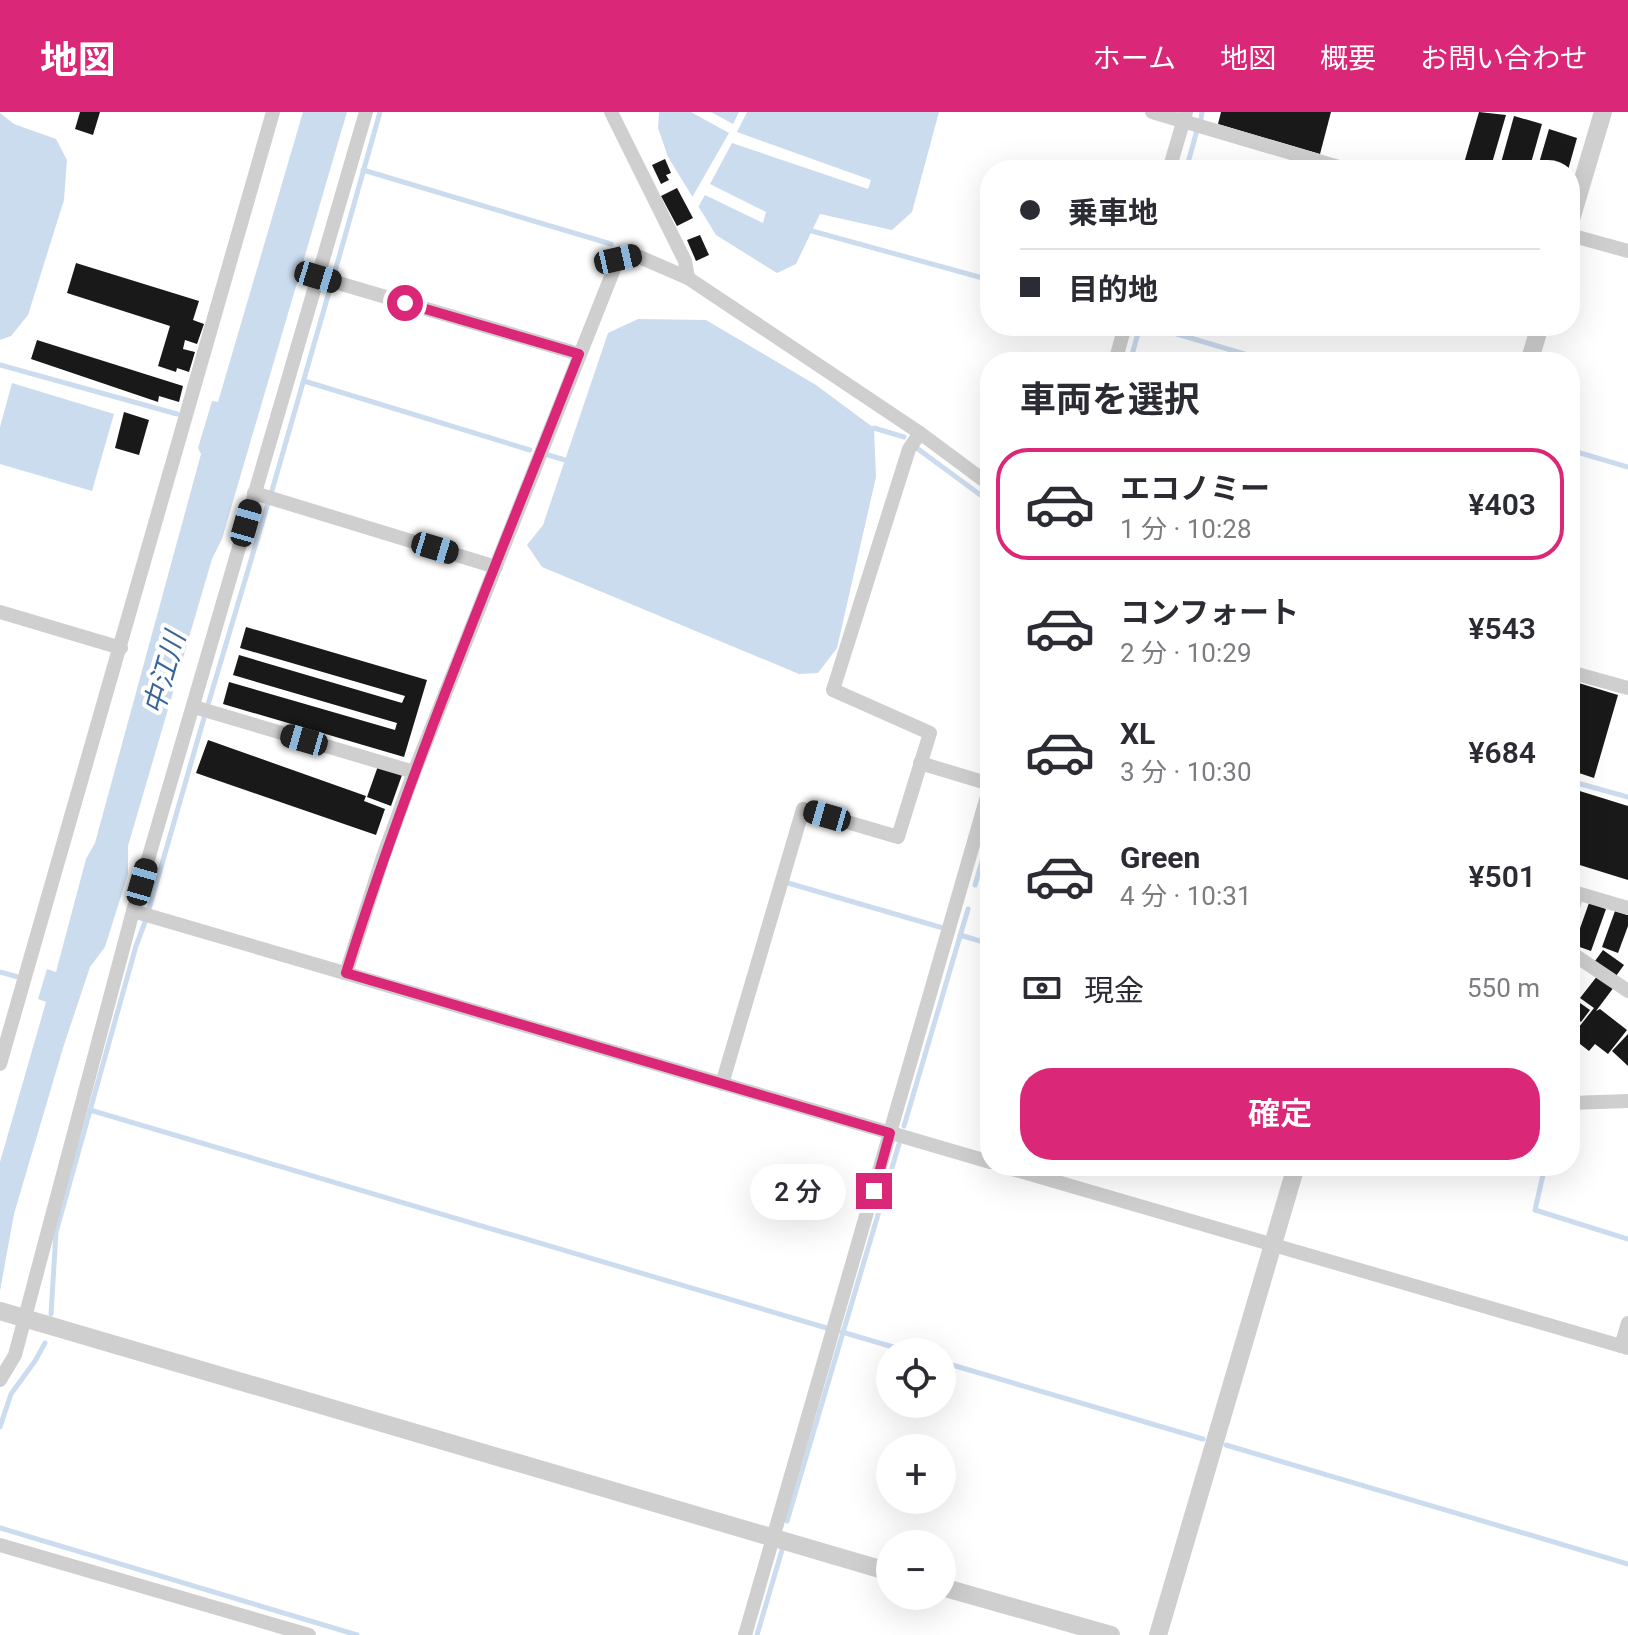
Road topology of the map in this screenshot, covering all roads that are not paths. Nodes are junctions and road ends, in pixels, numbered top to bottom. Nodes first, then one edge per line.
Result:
1 (273, 112) edge
2 (366, 112) edge
3 (611, 112) edge
4 (1152, 112) edge
5 (1603, 112) edge
6 (1185, 117) edge
7 (1172, 160) edge
8 (1318, 160) edge
9 (1580, 189) edge
10 (1580, 238) edge
11 (1628, 251) edge
12 (318, 277) junction
13 (688, 278) junction
14 (579, 354) junction
15 (920, 433) junction
16 (980, 478) edge
17 (254, 493) junction
18 (496, 567) junction
19 (0, 612) edge
20 (121, 648) junction
21 (1580, 675) edge
22 (1628, 688) edge
23 (194, 707) junction
24 (920, 763) junction
25 (414, 772) junction
26 (980, 782) edge
27 (980, 820) edge
28 (1580, 894) edge
29 (1628, 908) edge
30 (133, 911) junction
31 (1580, 959) edge
32 (346, 973) junction
33 (1628, 991) edge
34 (0, 1064) edge
35 (722, 1084) junction
36 (1628, 1101) edge
37 (1580, 1103) edge
38 (890, 1133) junction
39 (980, 1159) edge
40 (1036, 1176) edge
41 (1293, 1176) edge
42 (1273, 1245) junction
43 (0, 1311) edge
44 (26, 1318) junction
45 (1628, 1323) edge
46 (1624, 1347) edge
47 (0, 1380) edge
48 (774, 1539) junction
49 (0, 1545) edge
50 (876, 1568) edge
51 (956, 1591) edge
52 (309, 1635) edge
53 (745, 1635) edge
54 (1111, 1635) edge
55 (1158, 1635) edge

1 - 20 street
2 - 12 street
3 - 13 street
4 - 6 street
5 - 9 street
6 - 7 street
6 - 8 street
10 - 11 street
12 - 14 street
12 - 17 street
13 - 14 street
13 - 15 street
14 - 18 street
15 - 16 street
15 - 24 street
17 - 18 street
17 - 23 street
18 - 25 street
19 - 20 street
20 - 34 street
21 - 22 street
23 - 25 street
23 - 30 street
24 - 26 street
24 - 35 street
25 - 32 street
27 - 38 street
28 - 29 street
30 - 32 street
30 - 44 street
31 - 33 street
32 - 35 street
35 - 38 street
36 - 37 street
38 - 39 street
38 - 48 street
40 - 42 street
41 - 42 street
42 - 46 street
42 - 55 street
43 - 44 street
44 - 47 street
44 - 48 street
45 - 46 street
48 - 50 street
48 - 53 street
49 - 52 street
51 - 54 street

